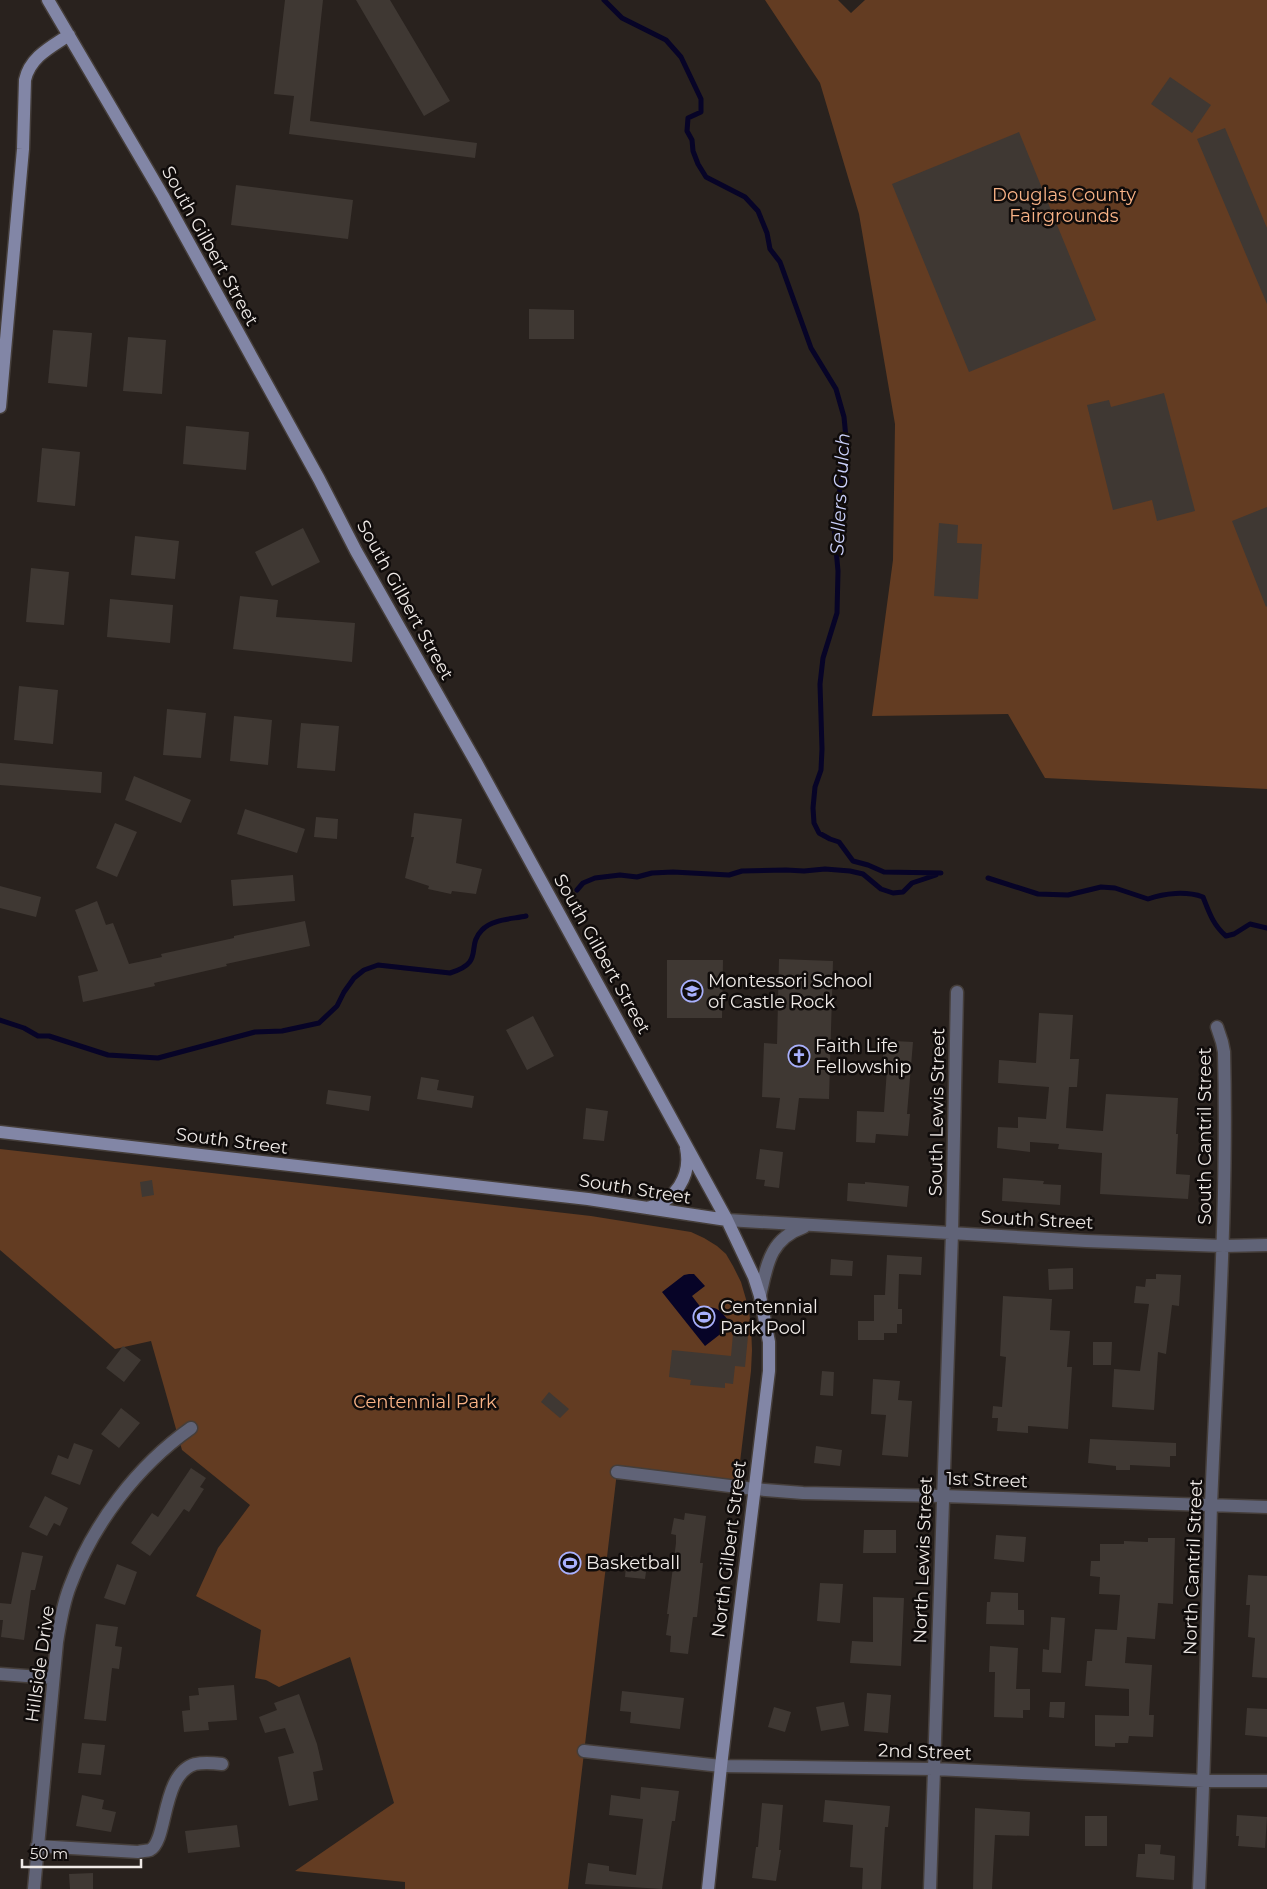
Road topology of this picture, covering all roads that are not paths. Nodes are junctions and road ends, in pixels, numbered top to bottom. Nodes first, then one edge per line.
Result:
1 (48, 0) edge
2 (69, 35) junction
3 (0, 407) edge
4 (957, 992) dead end
5 (1217, 1027) dead end
6 (0, 1132) edge
7 (684, 1141) junction
8 (645, 1208) junction
9 (727, 1220) junction
10 (810, 1226) junction
11 (952, 1233) junction
12 (1223, 1246) junction
13 (1267, 1246) edge
14 (760, 1296) junction
15 (191, 1428) dead end
16 (617, 1472) dead end
17 (754, 1489) junction
18 (942, 1496) junction
19 (1211, 1507) junction
20 (1267, 1507) edge
21 (0, 1674) edge
22 (53, 1678) junction
23 (584, 1751) dead end
24 (222, 1764) dead end
25 (721, 1766) junction
26 (934, 1769) junction
27 (1204, 1781) junction
28 (1267, 1781) edge
29 (37, 1846) junction
30 (34, 1889) edge
31 (708, 1889) edge
32 (930, 1889) edge
33 (1199, 1889) edge

1 - 2 street, South Gilbert Street
2 - 3 street
2 - 7 street, South Gilbert Street
4 - 11 street, South Lewis Street
5 - 12 street, South Cantril Street
6 - 8 street, South Street
7 - 8 street
7 - 9 street, South Gilbert Street
8 - 9 street, South Street
9 - 10 street, South Street
9 - 14 street, North Gilbert Street
10 - 11 street, South Street
10 - 14 street
11 - 12 street, South Street
11 - 18 street, North Lewis Street
12 - 13 street, South Street
12 - 19 street, North Cantril Street
14 - 17 street, North Gilbert Street
15 - 22 street, Hillside Drive
16 - 17 street, 1st Street
17 - 18 street, 1st Street
17 - 25 street, North Gilbert Street
18 - 19 street, 1st Street
18 - 26 street, North Lewis Street
19 - 20 street, 1st Street
19 - 27 street, North Cantril Street
21 - 22 street
22 - 29 street, Hillside Drive
23 - 25 street, 2nd Street
24 - 29 street
25 - 26 street, 2nd Street
25 - 31 street, North Gilbert Street
26 - 27 street, 2nd Street
26 - 32 street, North Lewis Street
27 - 28 street, 2nd Street
27 - 33 street, North Cantril Street
29 - 30 street, Hillside Drive

